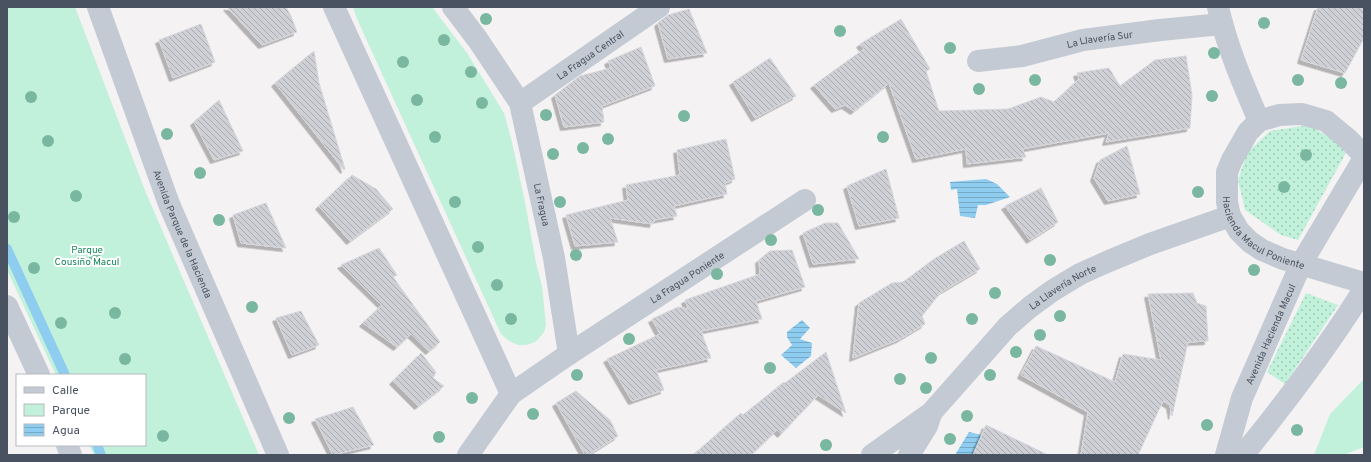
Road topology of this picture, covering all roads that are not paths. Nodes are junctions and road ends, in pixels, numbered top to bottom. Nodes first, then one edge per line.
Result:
1 (98, 7) edge
2 (334, 7) edge
3 (453, 7) edge
4 (659, 7) edge
5 (1220, 16) edge
6 (978, 61) dead end
7 (520, 103) junction
8 (1259, 121) junction
9 (1364, 157) edge
10 (805, 200) dead end
11 (1230, 216) junction
12 (1301, 264) junction
13 (1364, 282) edge
14 (1364, 289) edge
15 (7, 306) edge
16 (568, 354) junction
17 (39, 374) edge
18 (511, 394) junction
19 (931, 413) junction
20 (278, 455) edge
21 (468, 455) edge
22 (872, 455) edge
23 (909, 455) edge
24 (1226, 455) edge
25 (1243, 455) edge

1 - 20 street, Avenida Parque de la Hacienda
2 - 18 street
3 - 7 street, La Fragua
4 - 7 street, La Fragua Central
5 - 6 street, La Llavería Sur
5 - 8 street, La Llavería Sur
7 - 16 street, La Fragua
8 - 9 street
8 - 11 street, Hacienda Macul Poniente
9 - 12 street, Avenida Hacienda Macul
10 - 16 street, La Fragua Poniente
11 - 12 street, Hacienda Macul Poniente
11 - 19 street, La Llavería Norte
12 - 13 street, Hacienda Macul Poniente
12 - 24 street, Avenida Hacienda Macul
14 - 25 street
15 - 17 street
16 - 18 street
18 - 21 street
19 - 22 street, La Llavería Norte
19 - 23 street, La Llavería Norte

